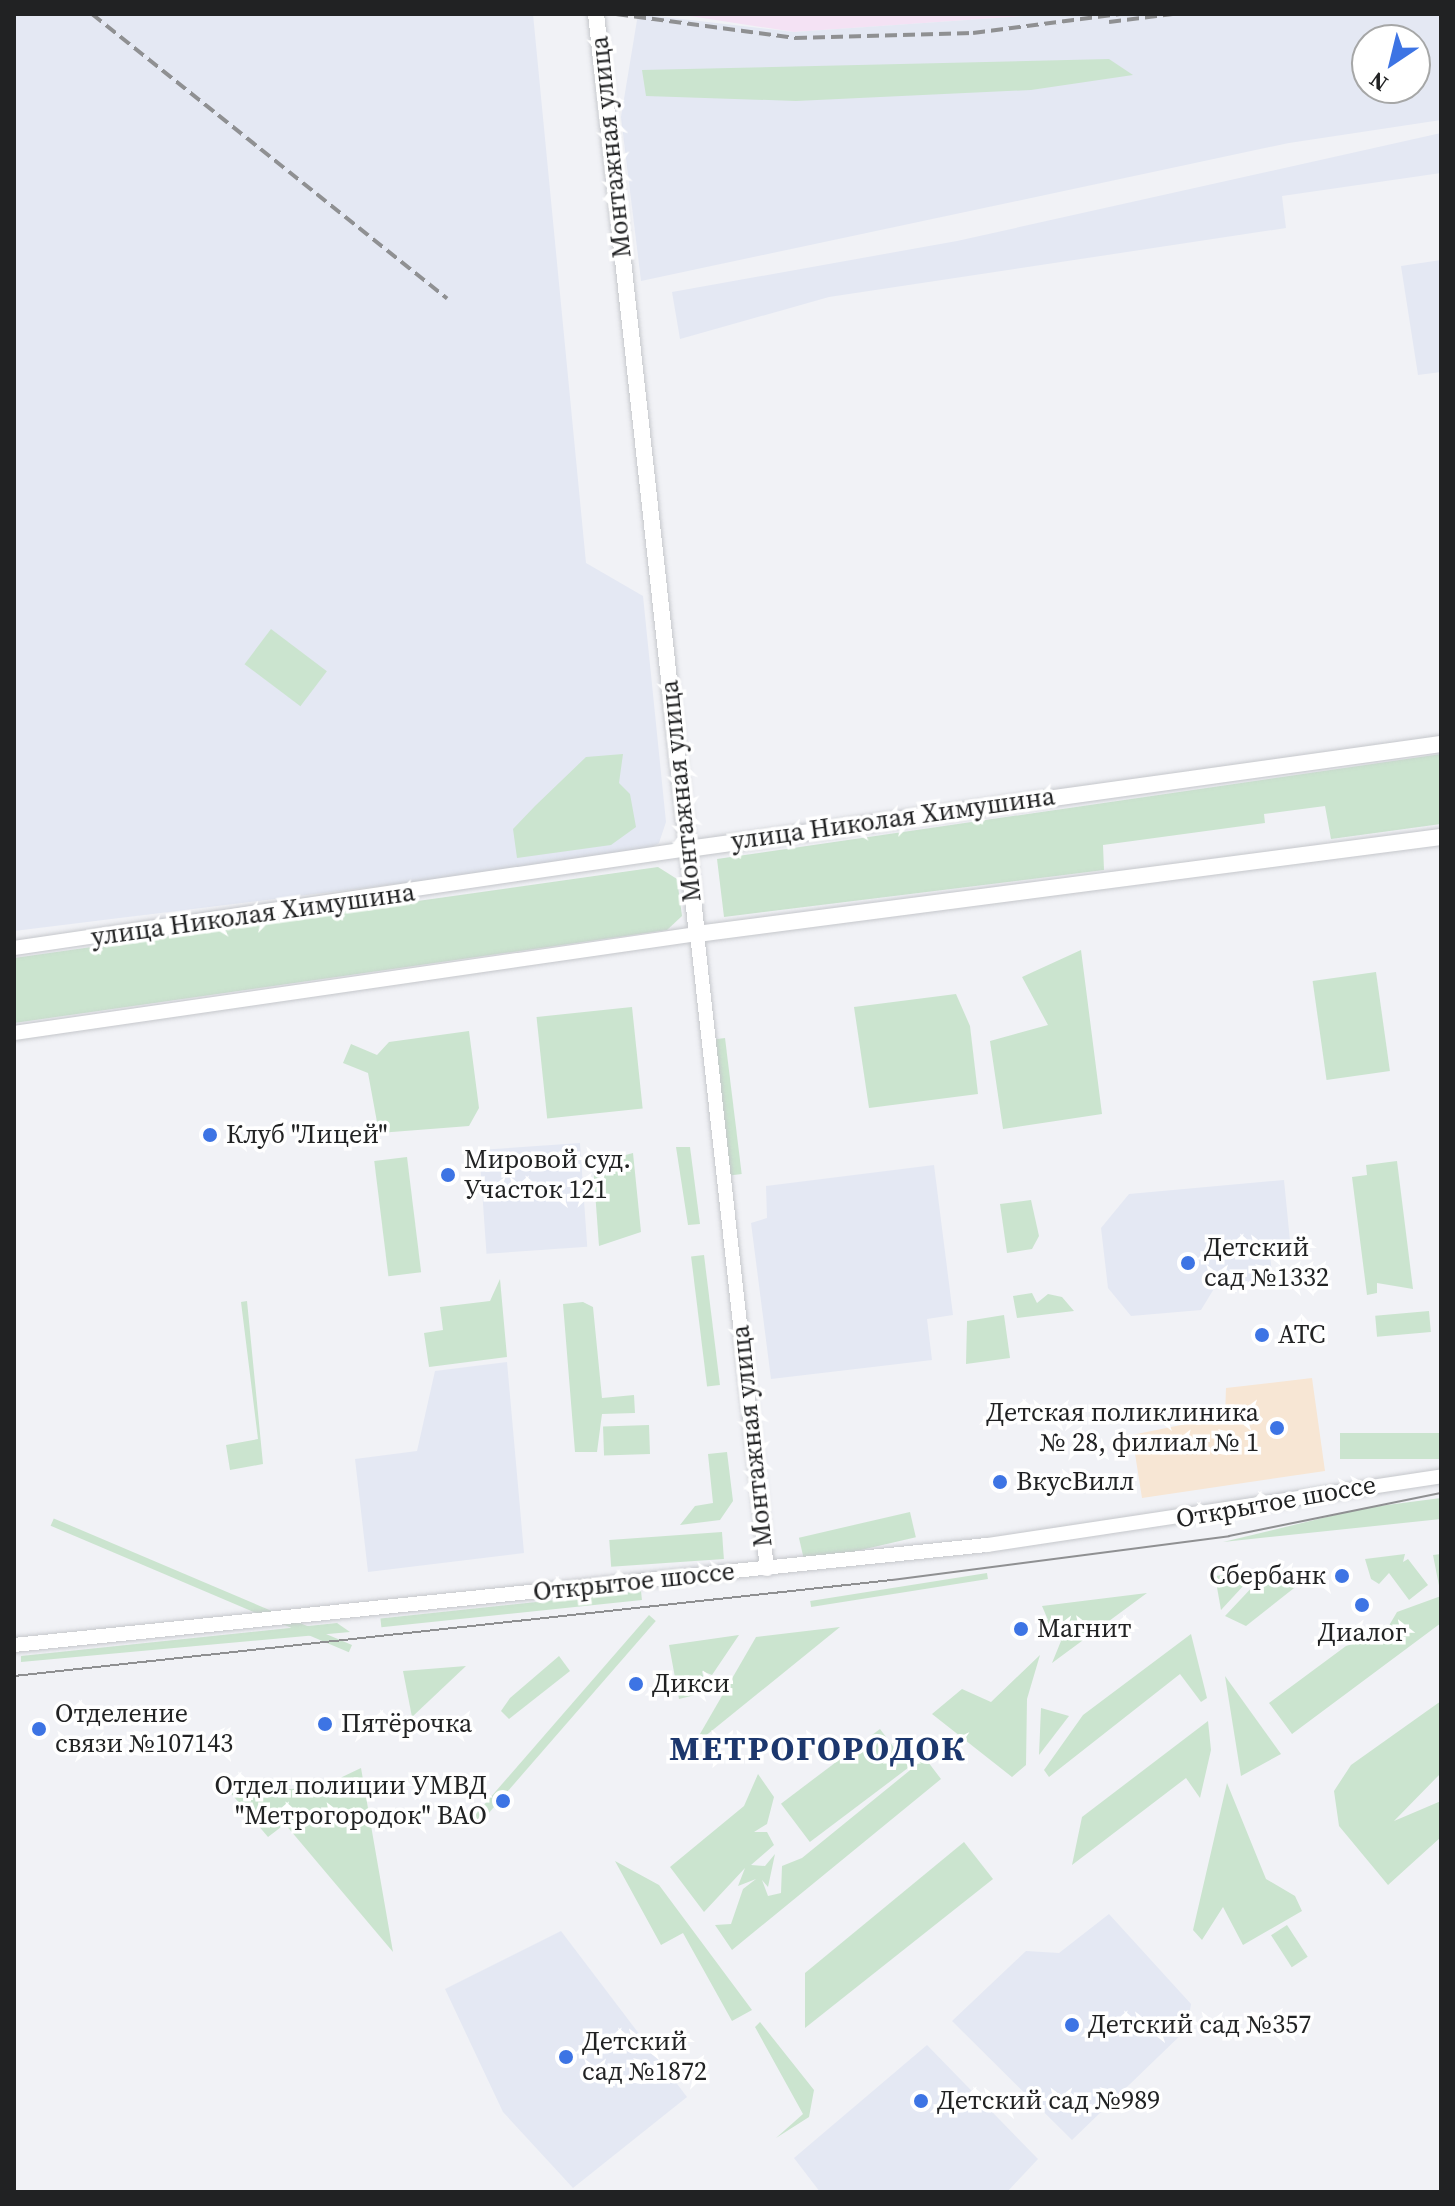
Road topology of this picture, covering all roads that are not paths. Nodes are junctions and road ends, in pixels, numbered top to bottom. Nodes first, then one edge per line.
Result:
1 (596, 14) edge
2 (1441, 744) edge
3 (1441, 837) edge
4 (688, 849) junction
5 (697, 934) junction
6 (14, 948) edge
7 (14, 1033) edge
8 (1441, 1476) edge
9 (767, 1569) junction
10 (14, 1645) edge

1 - 4 main road, Монтажная улица
2 - 4 main road, улица Николая Химушина
3 - 5 main road
4 - 5 main road, Монтажная улица
4 - 6 street, улица Николая Химушина
5 - 7 street
5 - 9 street, Монтажная улица
8 - 9 street, Открытое шоссе
9 - 10 street, Открытое шоссе

